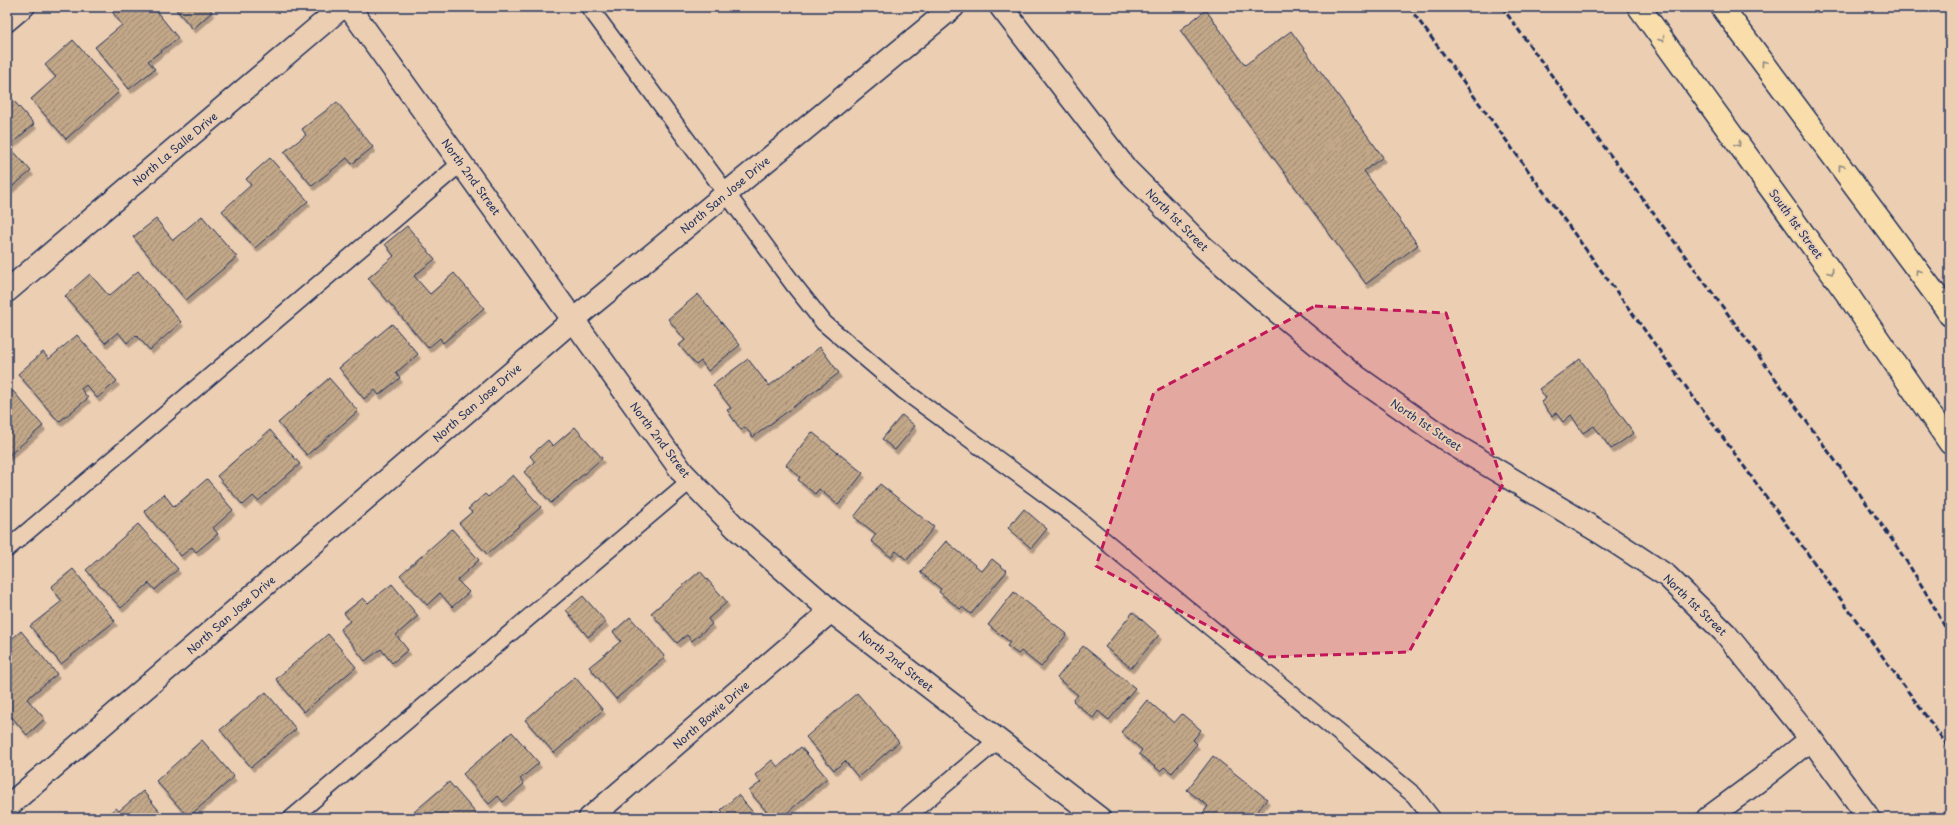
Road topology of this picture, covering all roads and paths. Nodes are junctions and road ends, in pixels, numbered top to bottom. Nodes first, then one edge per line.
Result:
1 (27, 7) edge
2 (342, 7) edge
3 (350, 7) edge
4 (589, 7) edge
5 (953, 7) edge
6 (1001, 7) edge
7 (1639, 7) edge
8 (1722, 7) edge
9 (7, 24) edge
10 (461, 163) junction
11 (727, 194) junction
12 (7, 291) edge
13 (1850, 298) junction
14 (1947, 310) edge
15 (573, 320) junction
16 (1950, 422) edge
17 (1950, 443) edge
18 (690, 481) junction
19 (7, 549) edge
20 (831, 611) junction
21 (1811, 739) junction
22 (998, 740) junction
23 (7, 807) edge
24 (292, 818) edge
25 (590, 818) edge
26 (905, 818) edge
27 (1100, 818) edge
28 (1432, 818) edge
29 (1708, 818) edge
30 (1869, 818) edge

1 - 9 lane
2 - 12 street, North La Salle Drive
3 - 10 street, North 2nd Street
4 - 11 lane
5 - 11 street, North San Jose Drive
6 - 21 street, North 1st Street
7 -> 13 main road, South 1st Street
14 -> 8 main road
10 - 15 street, North 2nd Street
10 - 19 lane
11 - 15 street, North San Jose Drive
11 - 28 lane
13 - 16 main road
13 - 17 main road, South 1st Street
15 - 18 street, North 2nd Street
15 - 23 street, North San Jose Drive
18 - 20 street, North 2nd Street
18 - 24 lane
20 - 22 street, North 2nd Street
20 - 25 street, North Bowie Drive
21 - 29 street
21 - 30 street, North 1st Street
22 - 26 lane
22 - 27 street, North 2nd Street

